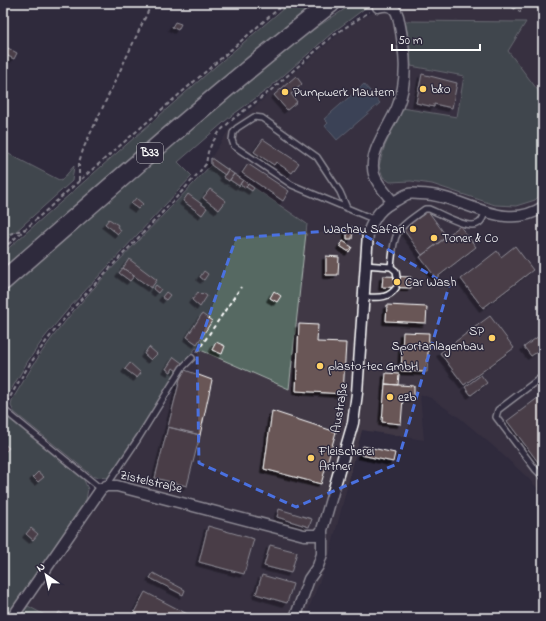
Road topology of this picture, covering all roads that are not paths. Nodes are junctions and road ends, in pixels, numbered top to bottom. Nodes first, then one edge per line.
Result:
1 (331, 3) edge
2 (378, 7) road end
3 (393, 202) junction
4 (347, 208) junction
5 (486, 212) junction
6 (541, 212) edge
7 (374, 219) junction
8 (365, 265) junction
9 (391, 267) junction
10 (397, 277) dead end
11 (3, 281) edge
12 (396, 288) dead end
13 (362, 297) junction
14 (192, 358) road end
15 (543, 376) edge
16 (3, 409) edge
17 (543, 478) edge
18 (103, 487) junction
19 (322, 530) junction
20 (12, 618) edge
21 (295, 618) edge

1 - 11 highway, B33
2 - 3 street
3 - 5 street, Austraße
3 - 7 street, Austraße
4 - 4 lane
4 - 7 lane
5 - 6 street, Austraße
5 - 9 lane
7 - 8 street, Austraße
8 - 9 lane
8 - 13 street, Austraße
9 - 10 lane
12 - 13 lane
13 - 19 street, Austraße
14 - 18 lane
15 - 17 lane
16 - 18 lane
18 - 19 street, Zistelstraße
18 - 20 street, Zistelstraße
19 - 21 street, Austraße

